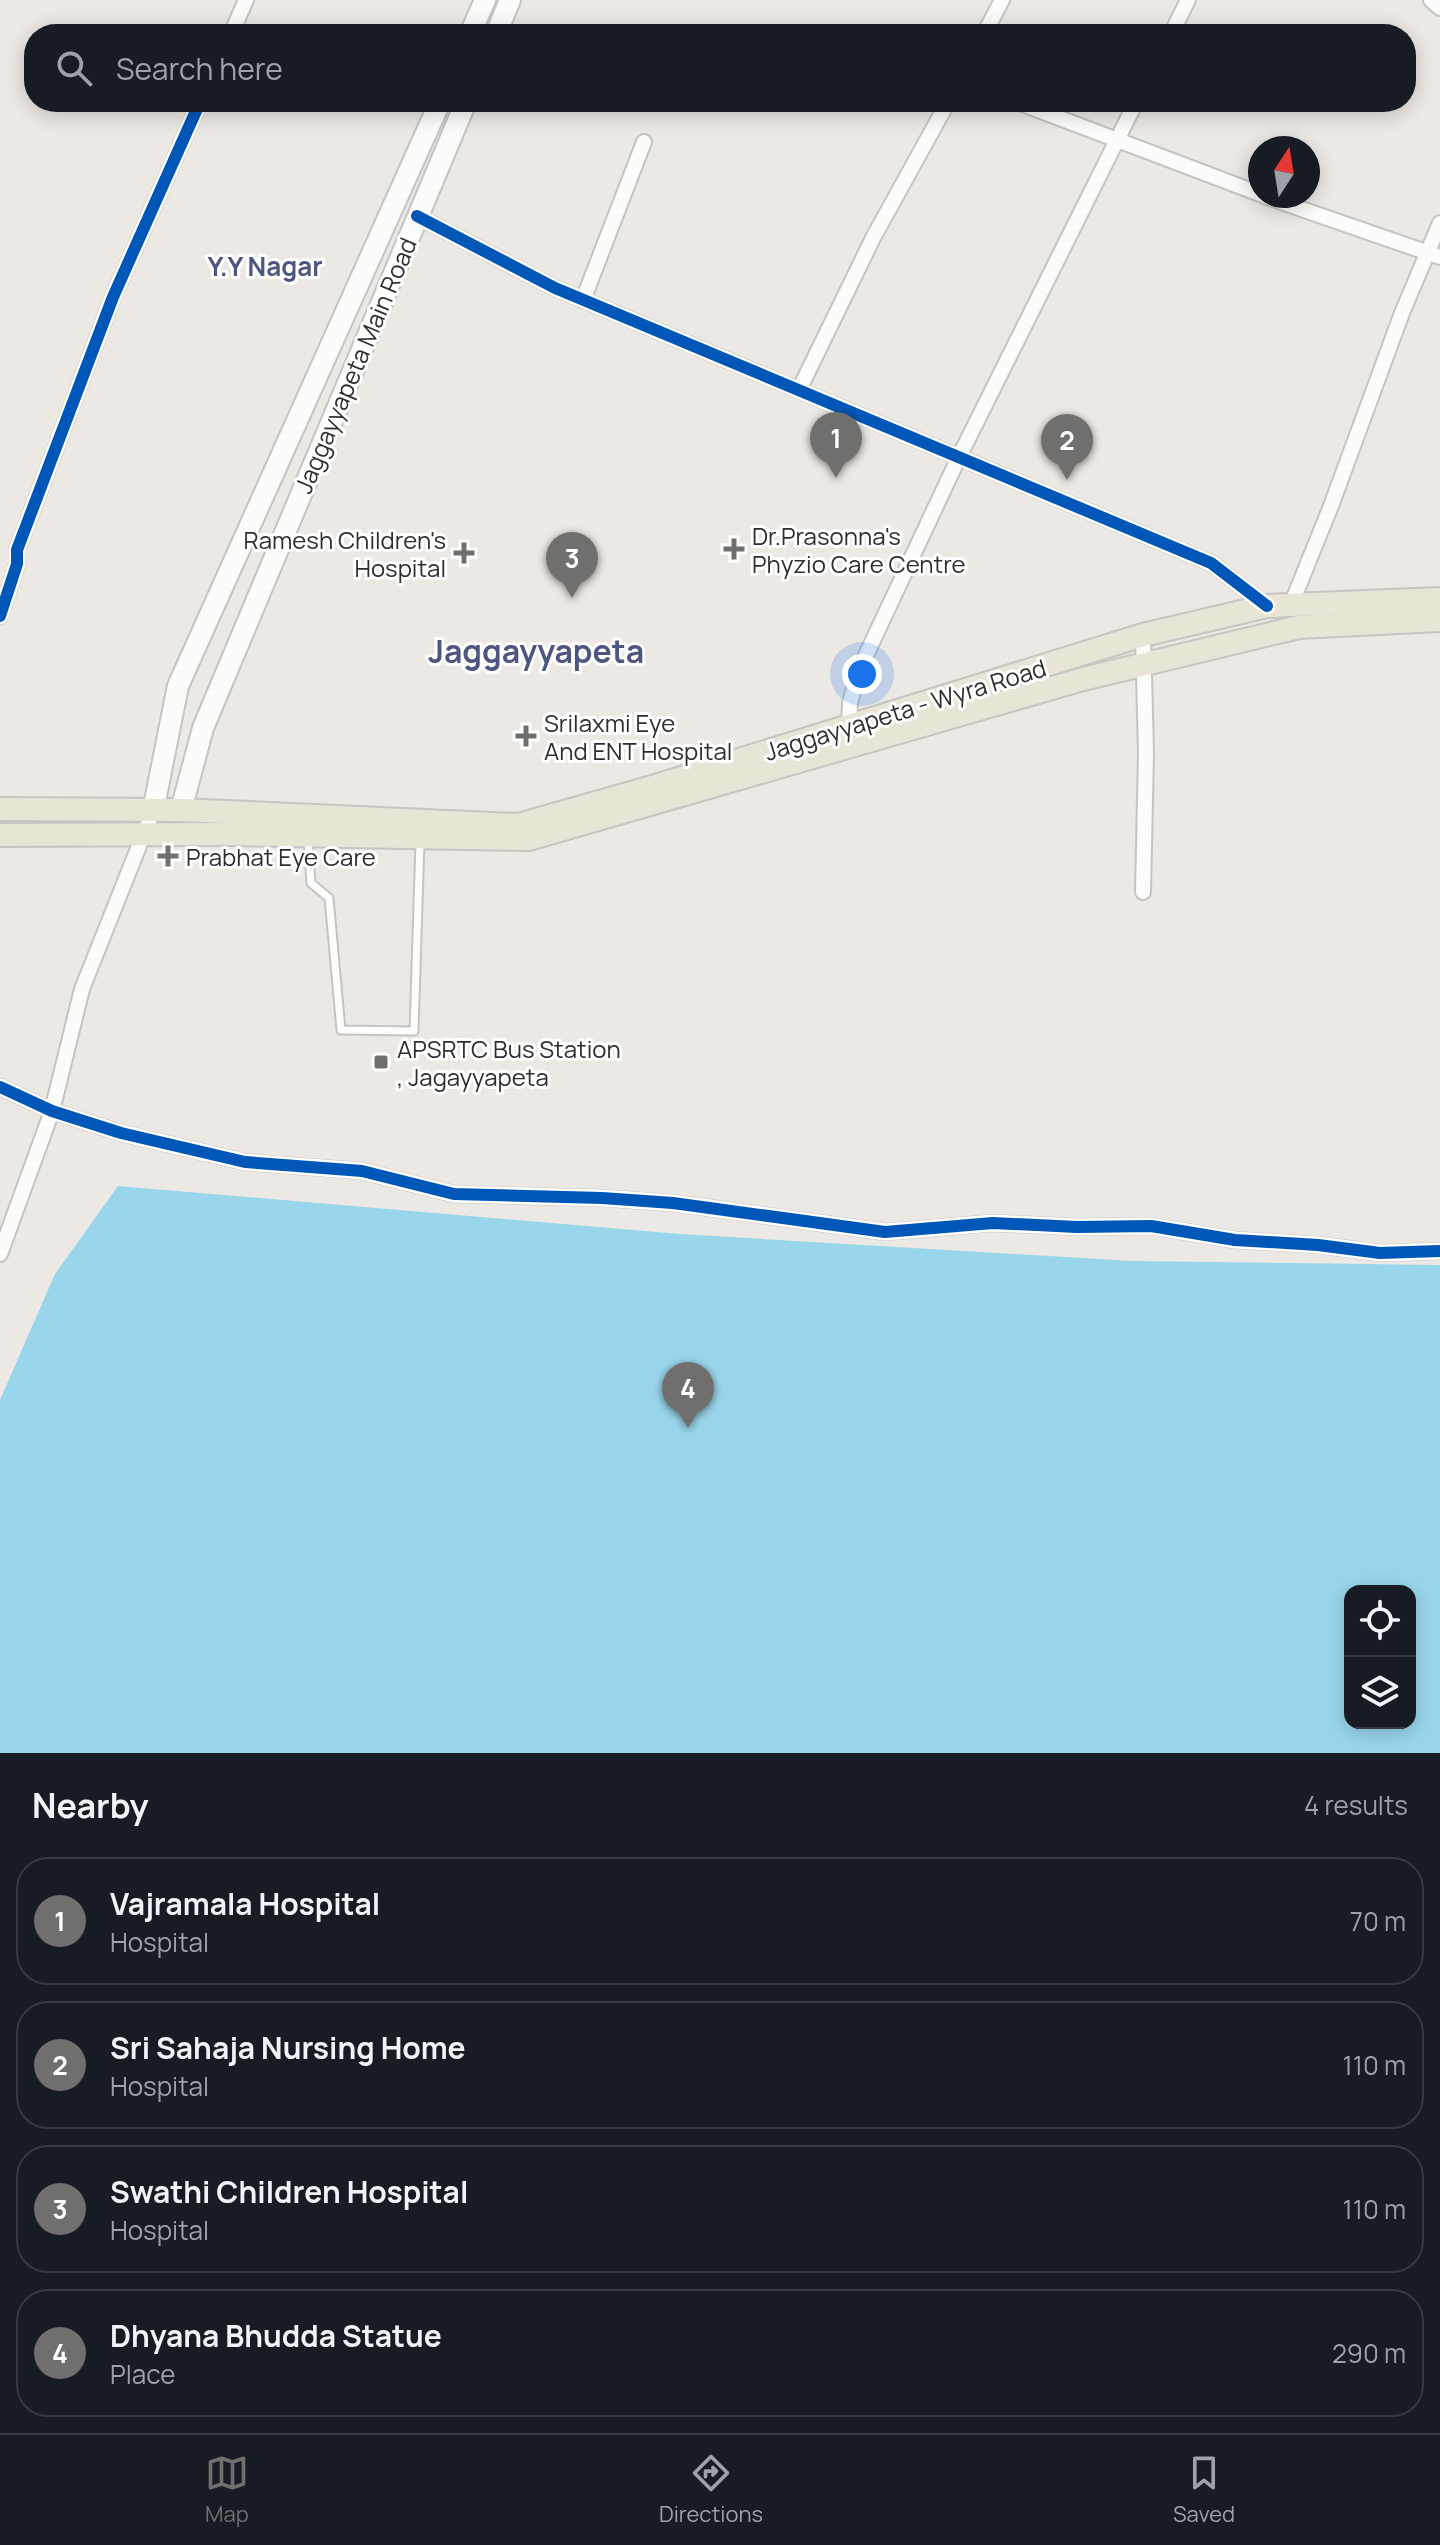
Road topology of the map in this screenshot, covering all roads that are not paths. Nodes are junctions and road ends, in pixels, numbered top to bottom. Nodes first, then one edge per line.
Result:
1 (246, 0) edge
2 (485, 0) edge
3 (510, 0) edge
4 (1002, 0) edge
5 (1188, 0) edge
6 (1431, 0) edge
7 (1440, 8) edge
8 (235, 24) edge
9 (474, 24) edge
10 (500, 24) edge
11 (989, 24) edge
12 (1176, 24) edge
13 (196, 112) edge
14 (436, 112) edge
15 (462, 112) edge
16 (942, 112) edge
17 (1043, 112) edge
18 (1131, 112) edge
19 (1117, 140) junction
20 (644, 142) dead end
21 (1248, 190) edge
22 (1299, 208) edge
23 (417, 216) junction
24 (1440, 223) edge
25 (1434, 255) edge
26 (583, 300) junction
27 (799, 390) junction
28 (959, 457) junction
29 (1440, 599) edge
30 (1291, 605) junction
31 (1267, 606) junction
32 (0, 616) edge
33 (1440, 620) edge
34 (1143, 635) junction
35 (1144, 664) junction
36 (849, 726) junction
37 (0, 809) edge
38 (181, 810) junction
39 (153, 811) junction
40 (307, 825) junction
41 (421, 829) junction
42 (144, 834) junction
43 (0, 835) edge
44 (1143, 892) dead end
45 (0, 1087) edge
46 (52, 1111) junction
47 (1440, 1251) edge
48 (0, 1254) edge

1 - 8 street
2 - 9 main road
3 - 10 main road
4 - 11 street
5 - 12 street
6 - 7 street
13 - 32 street
14 - 39 main road
15 - 23 main road, Jaggayyapeta Main Road
16 - 27 street
17 - 19 street
18 - 19 street
19 - 21 street
19 - 28 street
20 - 26 street
22 - 25 street
23 - 26 street
23 - 38 main road, Jaggayyapeta Main Road
24 - 25 street
25 - 30 street
26 - 27 street
27 - 28 street
28 - 31 street
28 - 36 street
29 - 30 main road, Jaggayyapeta - Wyra Road
30 - 31 main road, Jaggayyapeta - Wyra Road
31 - 34 main road, Jaggayyapeta - Wyra Road
33 - 35 main road
34 - 35 street
34 - 36 main road, Jaggayyapeta - Wyra Road
35 - 41 main road
35 - 44 street
36 - 41 main road, Jaggayyapeta - Wyra Road
37 - 39 main road, Jaggayyapeta - Wyra Road
38 - 39 main road, Jaggayyapeta - Wyra Road
38 - 40 main road, Jaggayyapeta - Wyra Road
39 - 42 street
40 - 41 main road, Jaggayyapeta - Wyra Road
40 - 41 lane
40 - 42 main road
42 - 43 main road
42 - 46 street
45 - 46 street
46 - 47 street
46 - 48 street

